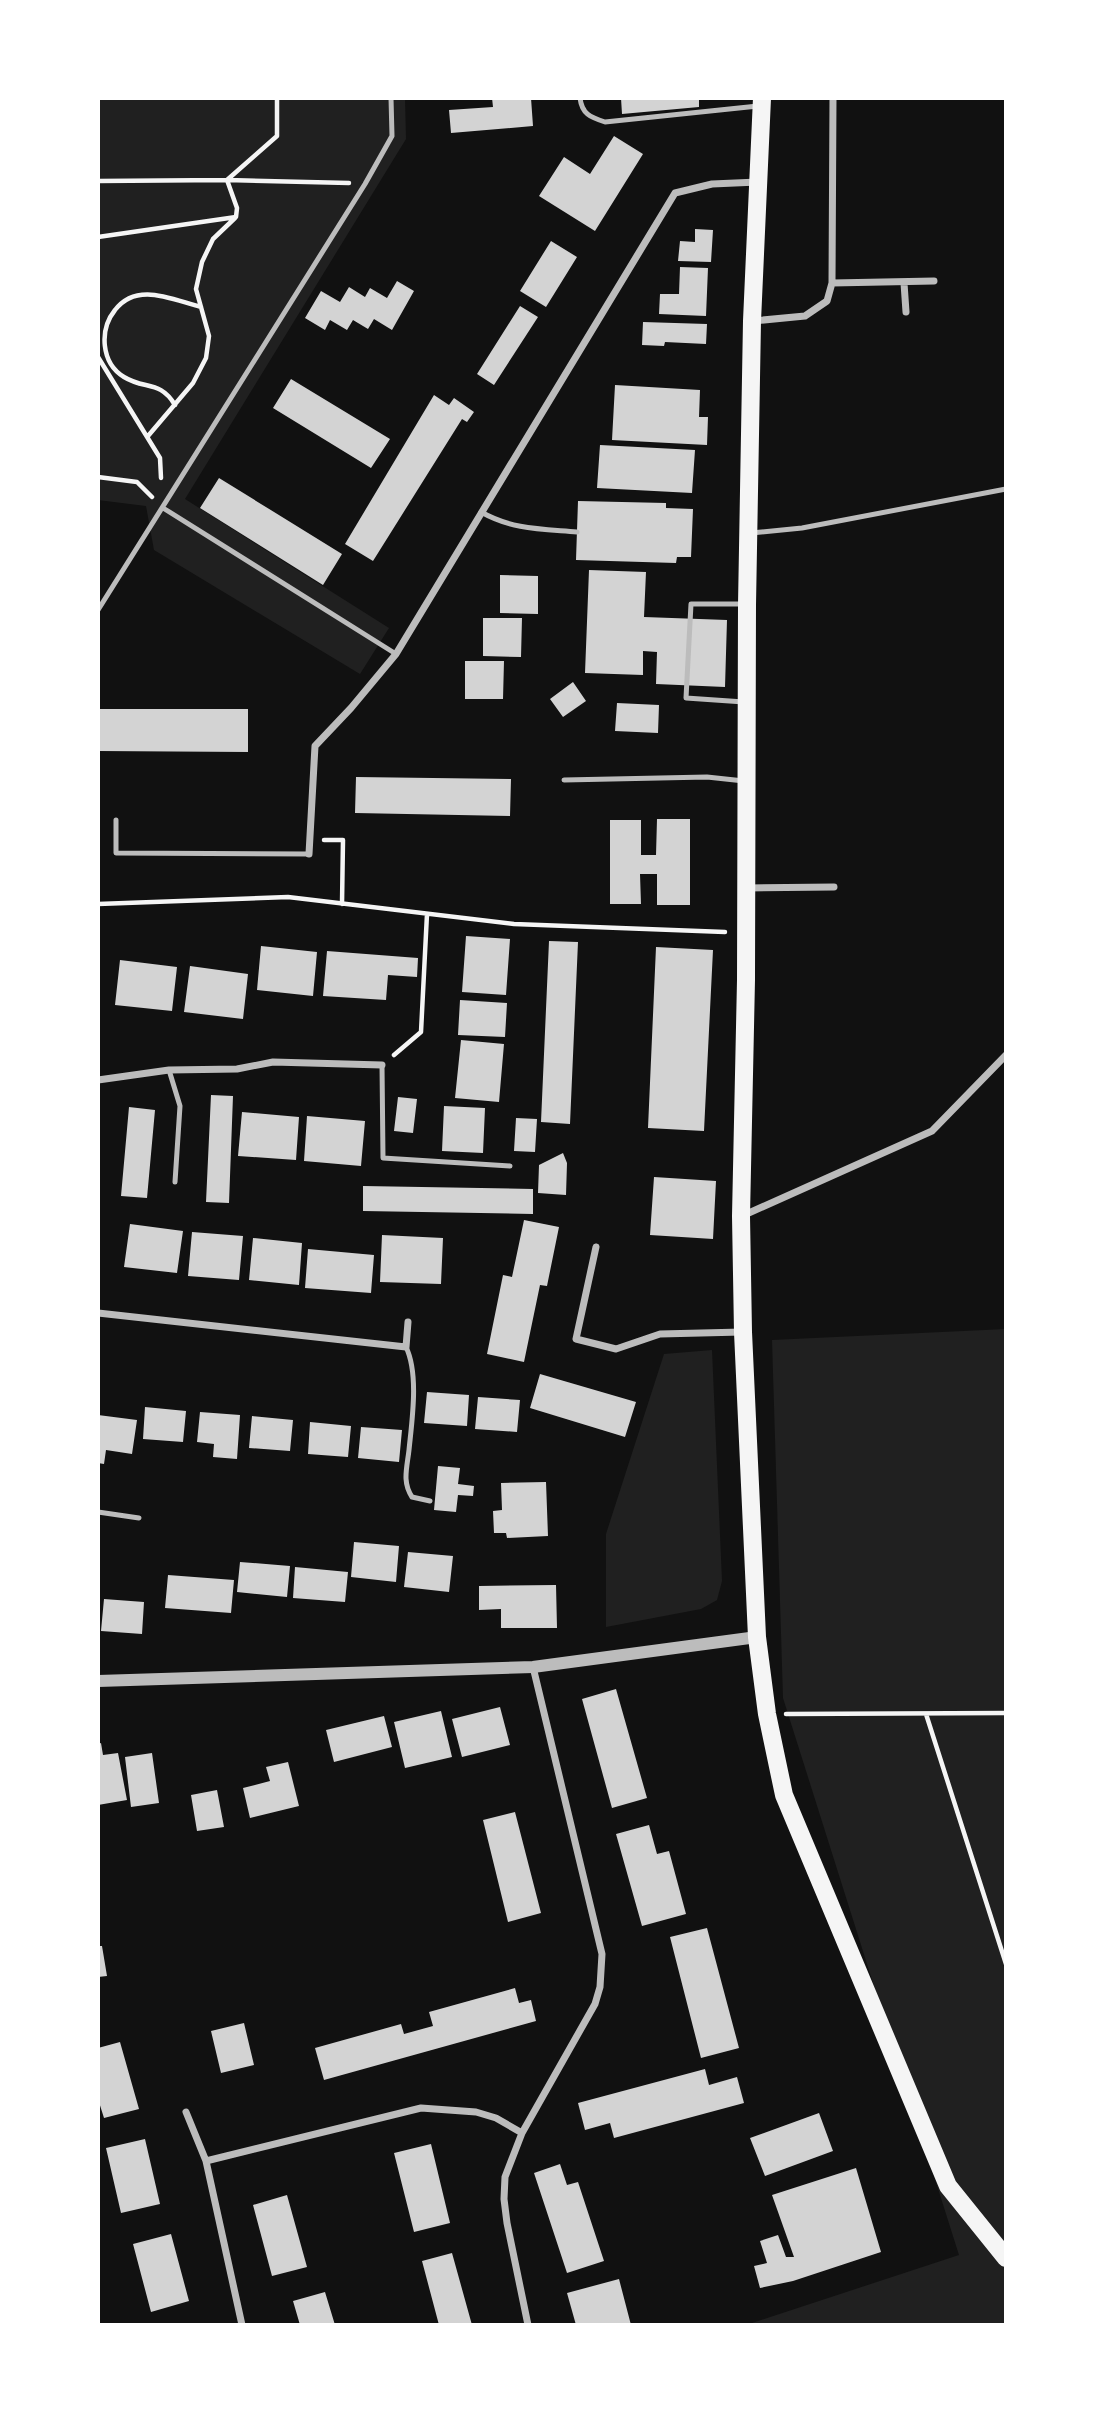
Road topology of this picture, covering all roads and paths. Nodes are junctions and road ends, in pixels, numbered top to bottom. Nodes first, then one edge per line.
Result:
1 (277, 98) edge
2 (391, 98) edge
3 (580, 98) edge
4 (833, 98) edge
5 (762, 102) edge
6 (227, 180) junction
7 (98, 181) edge
8 (759, 182) junction
9 (365, 184) junction
10 (236, 217) junction
11 (98, 237) edge
12 (934, 281) dead end
13 (904, 282) junction
14 (832, 283) junction
15 (201, 307) junction
16 (906, 312) dead end
17 (752, 321) junction
18 (98, 357) edge
19 (175, 405) junction
20 (148, 436) junction
21 (98, 477) edge
22 (1006, 489) edge
23 (163, 508) junction
24 (481, 512) junction
25 (577, 532) dead end
26 (748, 533) junction
27 (747, 605) junction
28 (98, 610) edge
29 (396, 654) junction
30 (747, 702) junction
31 (564, 780) dead end
32 (747, 781) junction
33 (116, 820) dead end
34 (310, 839) junction
35 (309, 854) joint
36 (834, 887) dead end
37 (746, 888) junction
38 (98, 904) edge
39 (342, 904) junction
40 (427, 914) junction
41 (746, 932) junction
42 (1006, 1055) edge
43 (382, 1065) junction
44 (169, 1070) junction
45 (98, 1080) edge
46 (510, 1166) dead end
47 (175, 1182) dead end
48 (741, 1216) junction
49 (596, 1247) dead end
50 (98, 1313) edge
51 (408, 1322) dead end
52 (743, 1332) junction
53 (405, 1347) junction
54 (430, 1501) dead end
55 (98, 1511) edge
56 (139, 1518) dead end
57 (757, 1637) junction
58 (533, 1667) junction
59 (98, 1681) edge
60 (1006, 1713) edge
61 (767, 1714) junction
62 (926, 1714) junction
63 (1006, 1964) edge
64 (186, 2112) dead end
65 (522, 2133) junction
66 (206, 2161) junction
67 (1006, 2258) edge
68 (242, 2325) edge
69 (528, 2325) edge

1 - 6 path
2 - 9 lane
3 - 5 lane
4 - 14 street
5 - 8 main road
6 - 7 path
6 - 9 path
6 - 10 path
8 - 17 main road
8 - 24 street
9 - 23 lane
10 - 11 path
10 - 15 path
12 - 13 street
13 - 14 street
13 - 16 street
14 - 17 street
15 - 19 path
15 - 19 path
17 - 26 main road
18 - 20 path
19 - 20 path
20 - 23 path
21 - 23 path
22 - 26 lane
23 - 28 lane
23 - 29 lane
24 - 25 lane
24 - 29 street
26 - 27 main road
27 - 30 main road
27 - 30 lane
29 - 34 street
30 - 32 main road
31 - 32 lane
32 - 37 main road
33 - 35 lane
34 - 35 street
34 - 39 path
36 - 37 street
37 - 41 main road
38 - 39 path
39 - 40 path
40 - 41 path
40 - 43 path
41 - 48 main road
42 - 48 street
43 - 44 street
43 - 46 lane
44 - 45 street
44 - 47 lane
48 - 52 main road
49 - 52 street
50 - 53 street
51 - 53 street
52 - 57 main road
53 - 54 lane
55 - 56 lane
57 - 58 street
57 - 61 main road
58 - 59 street
58 - 65 street
60 - 62 path
61 - 62 path
61 - 67 main road
62 - 63 path
64 - 66 street
65 - 66 street
65 - 69 street
66 - 68 street

